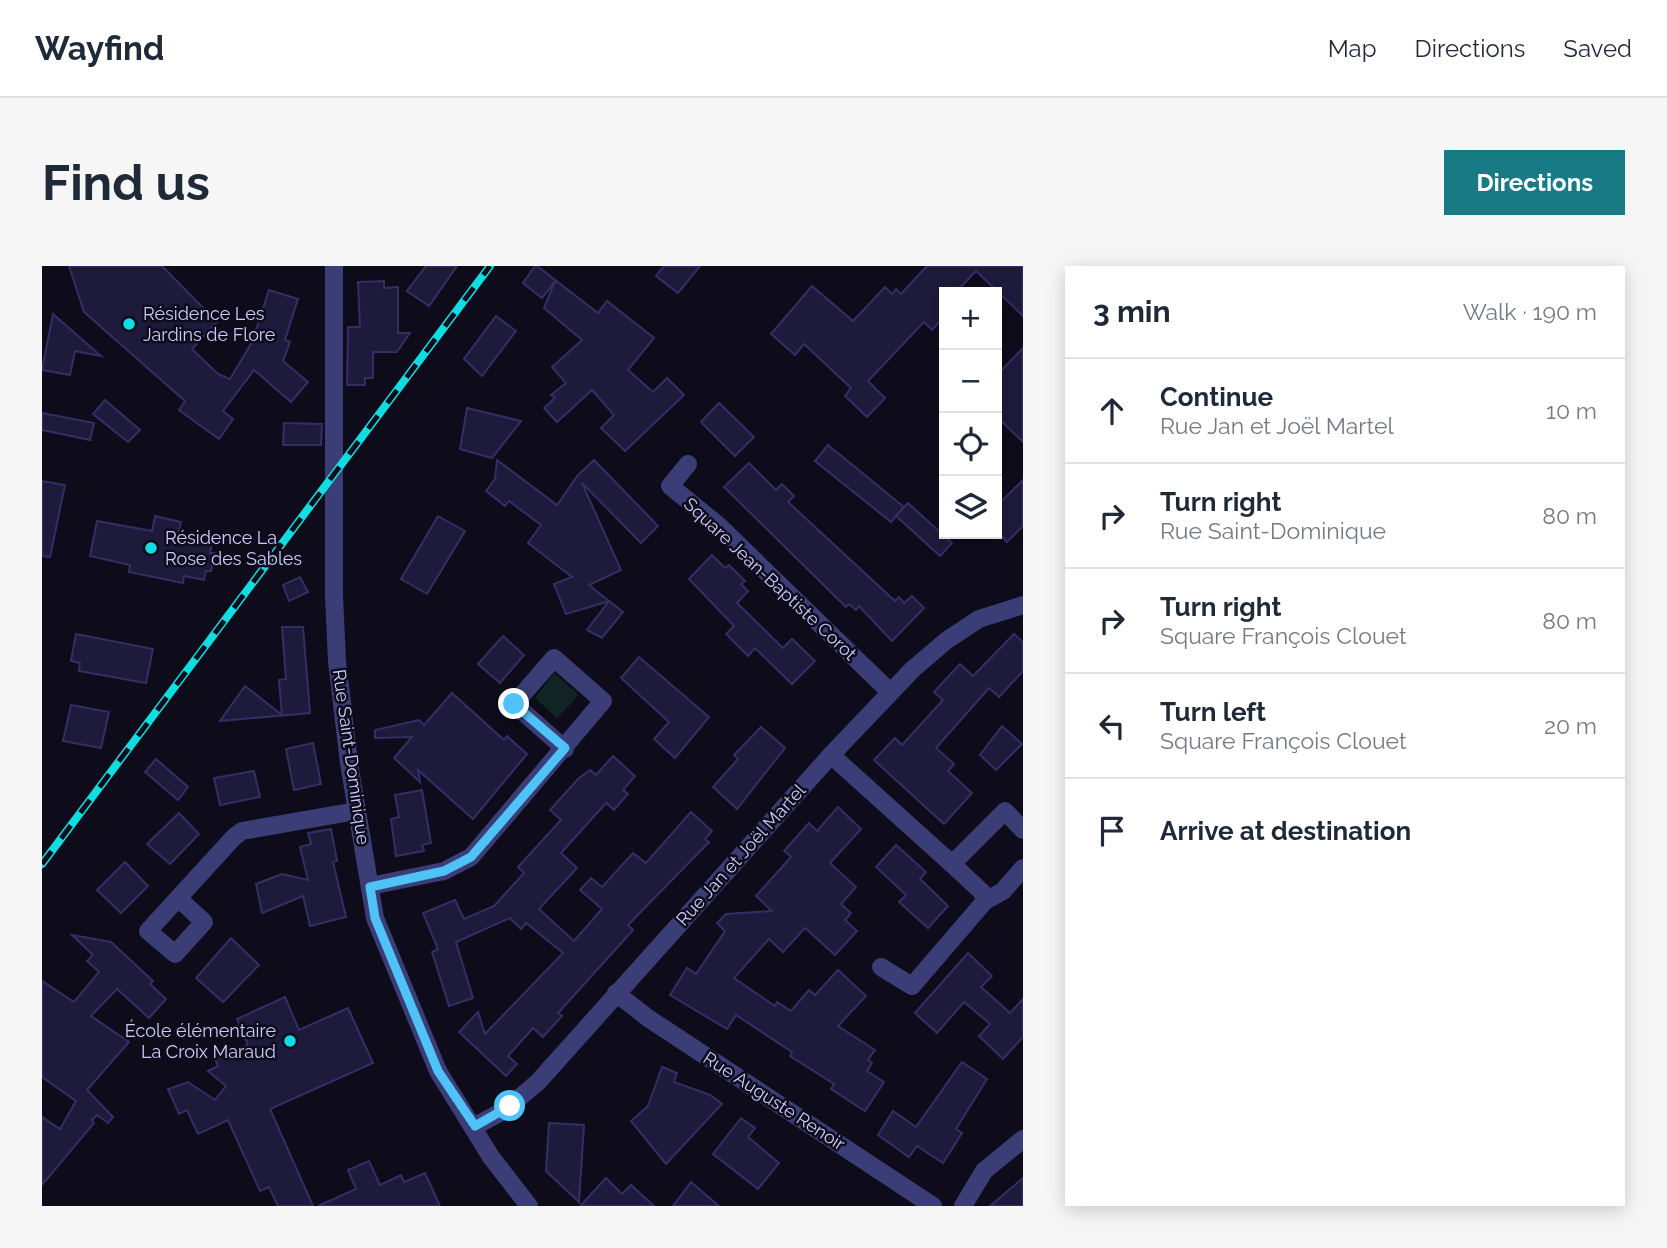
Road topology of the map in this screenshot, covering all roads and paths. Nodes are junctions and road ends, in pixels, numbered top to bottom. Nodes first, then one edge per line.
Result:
1 (334, 266) edge
2 (688, 464) dead end
3 (1023, 605) edge
4 (890, 692) junction
5 (565, 748) junction
6 (831, 755) junction
7 (356, 811) junction
8 (1023, 830) edge
9 (953, 864) junction
10 (1023, 868) edge
11 (370, 887) junction
12 (178, 898) dead end
13 (985, 901) junction
14 (880, 967) dead end
15 (616, 993) junction
16 (475, 1126) junction
17 (1023, 1139) edge
18 (529, 1206) edge
19 (933, 1206) edge
20 (963, 1206) edge

1 - 7 street, Rue Saint-Dominique
2 - 4 street, Square Jean-Baptiste Corot
3 - 4 street, Rue Jan et Joël Martel
4 - 6 street, Rue Jan et Joël Martel
5 - 5 street
5 - 11 street
6 - 9 street
6 - 15 street, Rue Jan et Joël Martel
7 - 11 street, Rue Saint-Dominique
7 - 12 street
8 - 9 street
9 - 13 street
10 - 13 street
11 - 16 street, Rue Saint-Dominique
13 - 14 street
15 - 16 street, Rue Jan et Joël Martel
15 - 19 street, Rue Auguste Renoir
16 - 18 street, Rue Saint-Dominique
17 - 20 street

